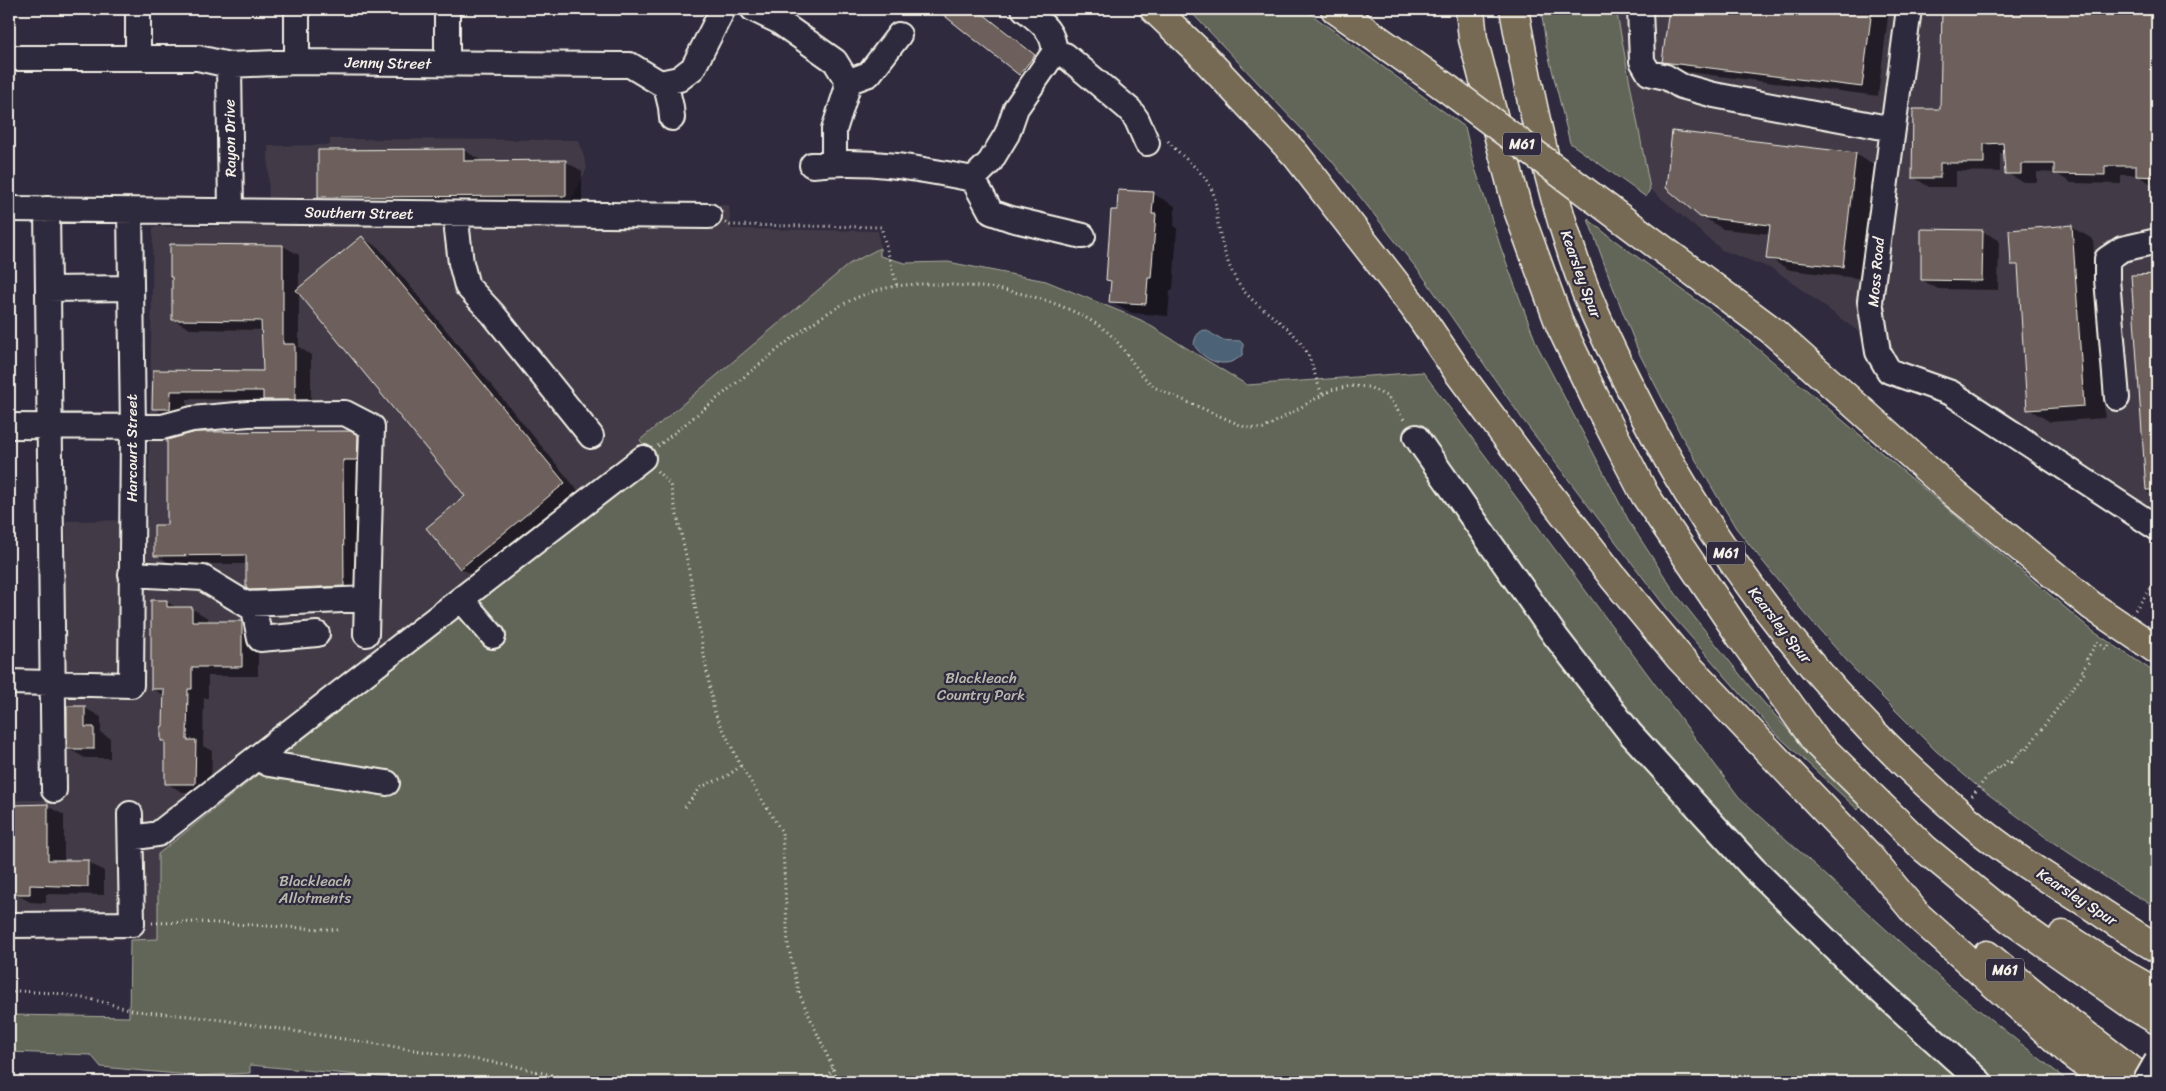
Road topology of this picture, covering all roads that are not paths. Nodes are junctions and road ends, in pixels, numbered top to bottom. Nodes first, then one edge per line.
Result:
1 (138, 9) edge
2 (297, 9) edge
3 (447, 9) edge
4 (723, 9) edge
5 (753, 9) edge
6 (1024, 9) edge
7 (1154, 9) edge
8 (1335, 9) edge
9 (1470, 9) edge
10 (1514, 9) edge
11 (1640, 9) edge
12 (1908, 9) edge
13 (899, 35) dead end
14 (1054, 53) junction
15 (9, 58) edge
16 (138, 58) junction
17 (297, 62) junction
18 (447, 64) junction
19 (229, 65) junction
20 (665, 82) junction
21 (847, 82) junction
22 (672, 118) dead end
23 (1893, 129) junction
24 (1155, 139) road end
25 (973, 179) junction
26 (9, 209) edge
27 (47, 209) junction
28 (130, 211) junction
29 (231, 211) junction
30 (459, 214) junction
31 (709, 216) road end
32 (1082, 236) dead end
33 (2157, 241) edge
34 (131, 288) junction
35 (48, 289) junction
36 (2116, 398) dead end
37 (9, 426) edge
38 (50, 427) junction
39 (133, 428) junction
40 (591, 436) dead end
41 (1416, 437) road end
42 (642, 458) road end
43 (2157, 528) edge
44 (132, 574) junction
45 (367, 599) junction
46 (461, 599) junction
47 (247, 604) junction
48 (317, 634) dead end
49 (366, 634) dead end
50 (493, 636) dead end
51 (2157, 650) edge
52 (1766, 670) junction
53 (9, 682) edge
54 (52, 683) junction
55 (257, 758) junction
56 (387, 783) dead end
57 (54, 790) dead end
58 (130, 814) dead end
59 (131, 838) junction
60 (1867, 854) junction
61 (9, 926) edge
62 (2157, 948) edge
63 (2157, 992) edge
64 (2157, 1020) edge
65 (2157, 1061) edge
66 (1980, 1082) edge
67 (2110, 1082) edge
68 (2146, 1082) edge

1 - 16 street
2 - 17 street
3 - 18 street
4 - 20 street
5 - 21 street
6 - 14 street
7 - 60 highway, M61
8 - 51 highway, M61, bridge
9 - 52 highway, M61
10 - 62 highway, Kearsley Spur / M61
11 - 23 street
12 - 23 street, Moss Road
13 - 21 street
14 - 24 street
14 - 25 street
15 - 16 street, Jenny Street
16 - 19 street, Jenny Street
17 - 18 street, Jenny Street
17 - 19 street, Jenny Street
18 - 20 street, Jenny Street
19 - 29 street, Rayon Drive
20 - 22 street
21 - 25 street
23 - 43 street, Moss Road
25 - 32 street
26 - 27 street, Southern Street
27 - 28 street, Southern Street
27 - 35 street
28 - 29 street, Southern Street
28 - 34 street, Harcourt Street
29 - 30 street, Southern Street
30 - 31 street, Southern Street
30 - 40 street
33 - 36 street
34 - 35 street
34 - 39 street, Harcourt Street
35 - 38 street
37 - 38 street
38 - 39 street
38 - 54 street
39 - 44 street, Harcourt Street
39 - 45 street
41 - 66 street
42 - 46 street
44 - 47 street
44 - 54 street, Harcourt Street
45 - 47 street
45 - 49 street
46 - 50 street
46 - 55 street
47 - 48 street
52 - 63 highway, M61
52 - 64 highway, M61
53 - 54 street
54 - 57 street
55 - 56 street
55 - 59 street
58 - 59 street
59 - 61 street
60 - 67 highway, M61
60 - 68 highway, M61
65 - 68 street, bridge

